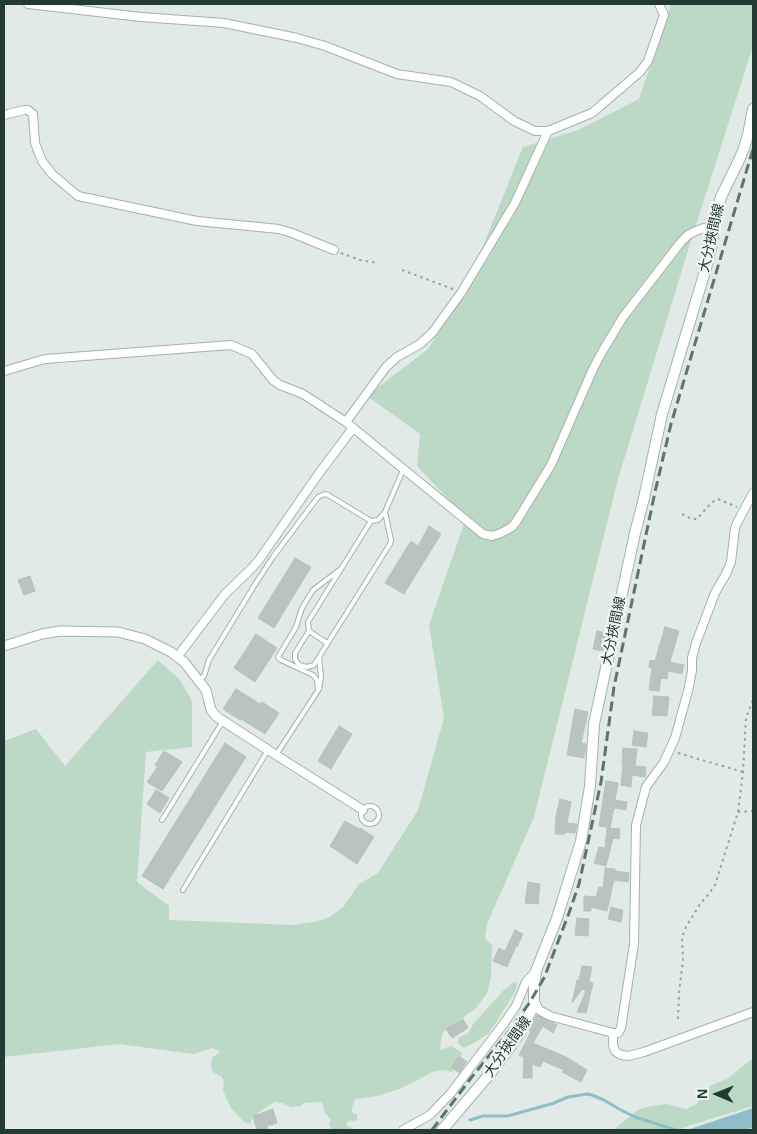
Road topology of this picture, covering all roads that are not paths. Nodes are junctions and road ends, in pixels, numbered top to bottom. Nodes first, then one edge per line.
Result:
1 (28, 4) edge
2 (660, 4) edge
3 (753, 109) edge
4 (4, 115) edge
5 (548, 131) junction
6 (714, 228) junction
7 (334, 250) road end
8 (4, 371) edge
9 (349, 425) junction
10 (403, 469) junction
11 (753, 493) edge
12 (385, 512) junction
13 (371, 521) junction
14 (341, 569) junction
15 (308, 631) junction
16 (327, 643) junction
17 (4, 646) edge
18 (178, 656) junction
19 (319, 658) junction
20 (199, 680) junction
21 (318, 692) junction
22 (223, 721) junction
23 (272, 753) junction
24 (363, 810) junction
25 (162, 820) dead end
26 (183, 890) dead end
27 (536, 971) junction
28 (535, 1002) junction
29 (753, 1012) edge
30 (613, 1033) junction
31 (402, 1130) edge
32 (442, 1130) edge

1 - 5 street
2 - 5 street
3 - 6 main road, 大分挾間線
4 - 7 street
5 - 9 street
6 - 10 street
6 - 27 main road, 大分挾間線
8 - 9 street
9 - 10 street
9 - 18 street
10 - 12 lane
11 - 30 street
12 - 13 lane
12 - 16 lane
13 - 14 lane
13 - 20 lane
14 - 15 lane
14 - 21 lane
15 - 16 lane
15 - 19 lane
16 - 19 lane
17 - 18 street
18 - 20 street
19 - 21 lane
20 - 22 street
21 - 23 lane
22 - 23 street
22 - 25 lane
23 - 24 street
23 - 26 lane
24 - 24 lane
27 - 28 main road, 大分挾間線
27 - 31 street
28 - 30 street
28 - 32 main road, 大分挾間線
29 - 30 street

